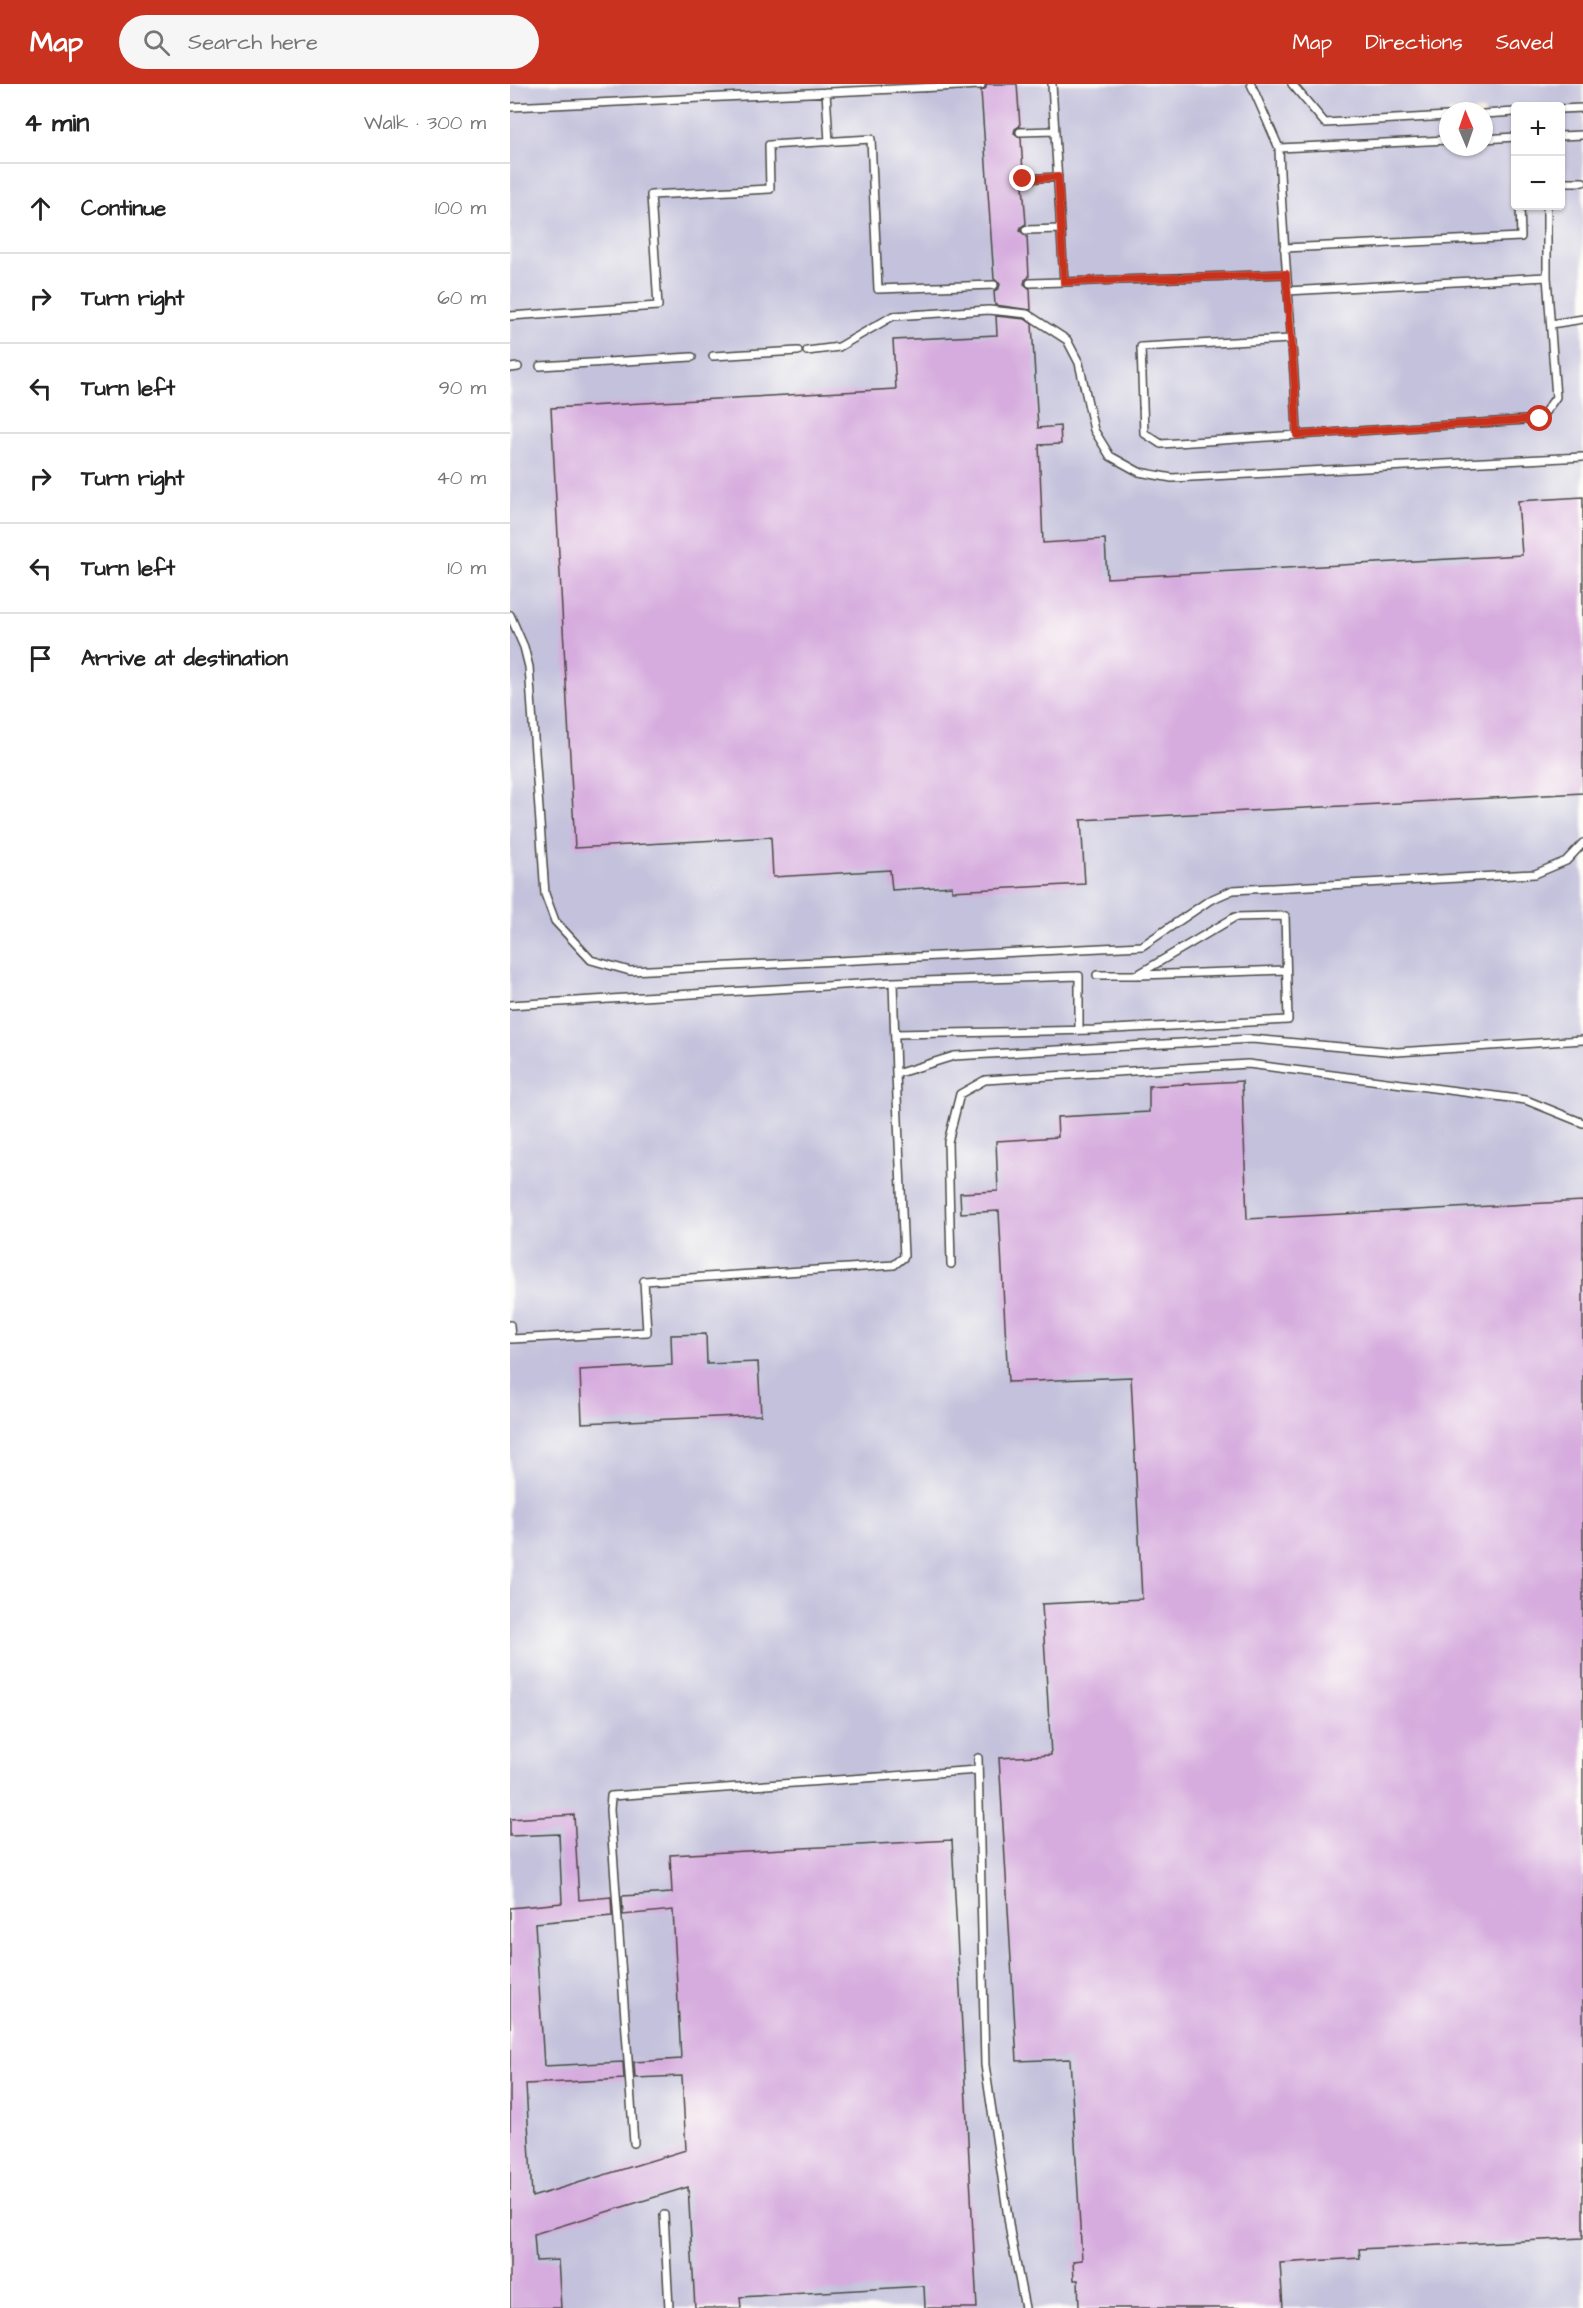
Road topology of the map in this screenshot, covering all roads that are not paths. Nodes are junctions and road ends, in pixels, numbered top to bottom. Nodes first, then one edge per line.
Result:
1 (1052, 84) edge
2 (1251, 84) edge
3 (1292, 84) edge
4 (981, 85) edge
5 (826, 92) junction
6 (510, 107) edge
7 (1583, 108) edge
8 (1565, 109) edge
9 (1511, 112) edge
10 (1493, 113) edge
11 (1439, 117) edge
12 (1055, 131) junction
13 (1020, 132) dead end
14 (1583, 135) edge
15 (1565, 136) edge
16 (1511, 137) edge
17 (1493, 138) edge
18 (1439, 140) edge
19 (829, 142) junction
20 (1280, 148) junction
21 (1058, 177) junction
22 (1023, 179) dead end
23 (1565, 182) edge
24 (1583, 182) edge
25 (1520, 210) edge
26 (1547, 210) edge
27 (1061, 229) junction
28 (1026, 230) dead end
29 (1284, 248) junction
30 (1286, 274) junction
31 (1547, 277) junction
32 (1064, 282) junction
33 (1030, 283) dead end
34 (994, 285) dead end
35 (1287, 291) junction
36 (510, 316) edge
37 (1583, 319) edge
38 (1551, 324) junction
39 (1290, 339) junction
40 (798, 351) dead end
41 (807, 351) dead end
42 (713, 356) dead end
43 (692, 357) dead end
44 (540, 366) dead end
45 (518, 367) dead end
46 (510, 368) edge
47 (1297, 435) junction
48 (1583, 457) edge
49 (510, 615) edge
50 (1583, 843) edge
51 (1286, 970) junction
52 (1097, 975) dead end
53 (1137, 975) junction
54 (893, 982) junction
55 (510, 1005) edge
56 (1079, 1029) junction
57 (895, 1034) junction
58 (1583, 1040) edge
59 (896, 1074) junction
60 (1583, 1123) edge
61 (951, 1264) dead end
62 (510, 1325) edge
63 (978, 1758) dead end
64 (978, 1770) junction
65 (634, 2143) dead end
66 (664, 2215) dead end
67 (669, 2308) edge
68 (1025, 2308) edge

1 - 12 lane
2 - 20 lane
3 - 11 lane
4 - 5 lane
5 - 6 lane
5 - 19 lane
7 - 8 lane
9 - 10 lane
12 - 13 lane
12 - 21 lane
14 - 15 lane
16 - 17 lane
18 - 20 lane
19 - 34 lane
19 - 36 lane
20 - 29 lane
21 - 22 lane
21 - 27 lane
23 - 24 lane
25 - 29 lane
26 - 31 lane
27 - 28 lane
27 - 32 lane
29 - 30 lane
30 - 32 lane
30 - 35 lane
31 - 35 lane
31 - 38 lane
32 - 33 lane
35 - 39 lane
37 - 38 lane
38 - 47 lane
39 - 47 lane
39 - 47 lane
40 - 42 lane
41 - 48 lane
43 - 44 lane
45 - 46 lane
49 - 50 lane
51 - 53 lane
51 - 53 lane
51 - 56 lane
52 - 53 lane
54 - 55 lane
54 - 56 lane
54 - 57 lane
56 - 57 lane
57 - 59 lane
58 - 59 lane
59 - 62 lane
60 - 61 lane
63 - 64 lane
64 - 65 lane
64 - 68 lane
66 - 67 lane

